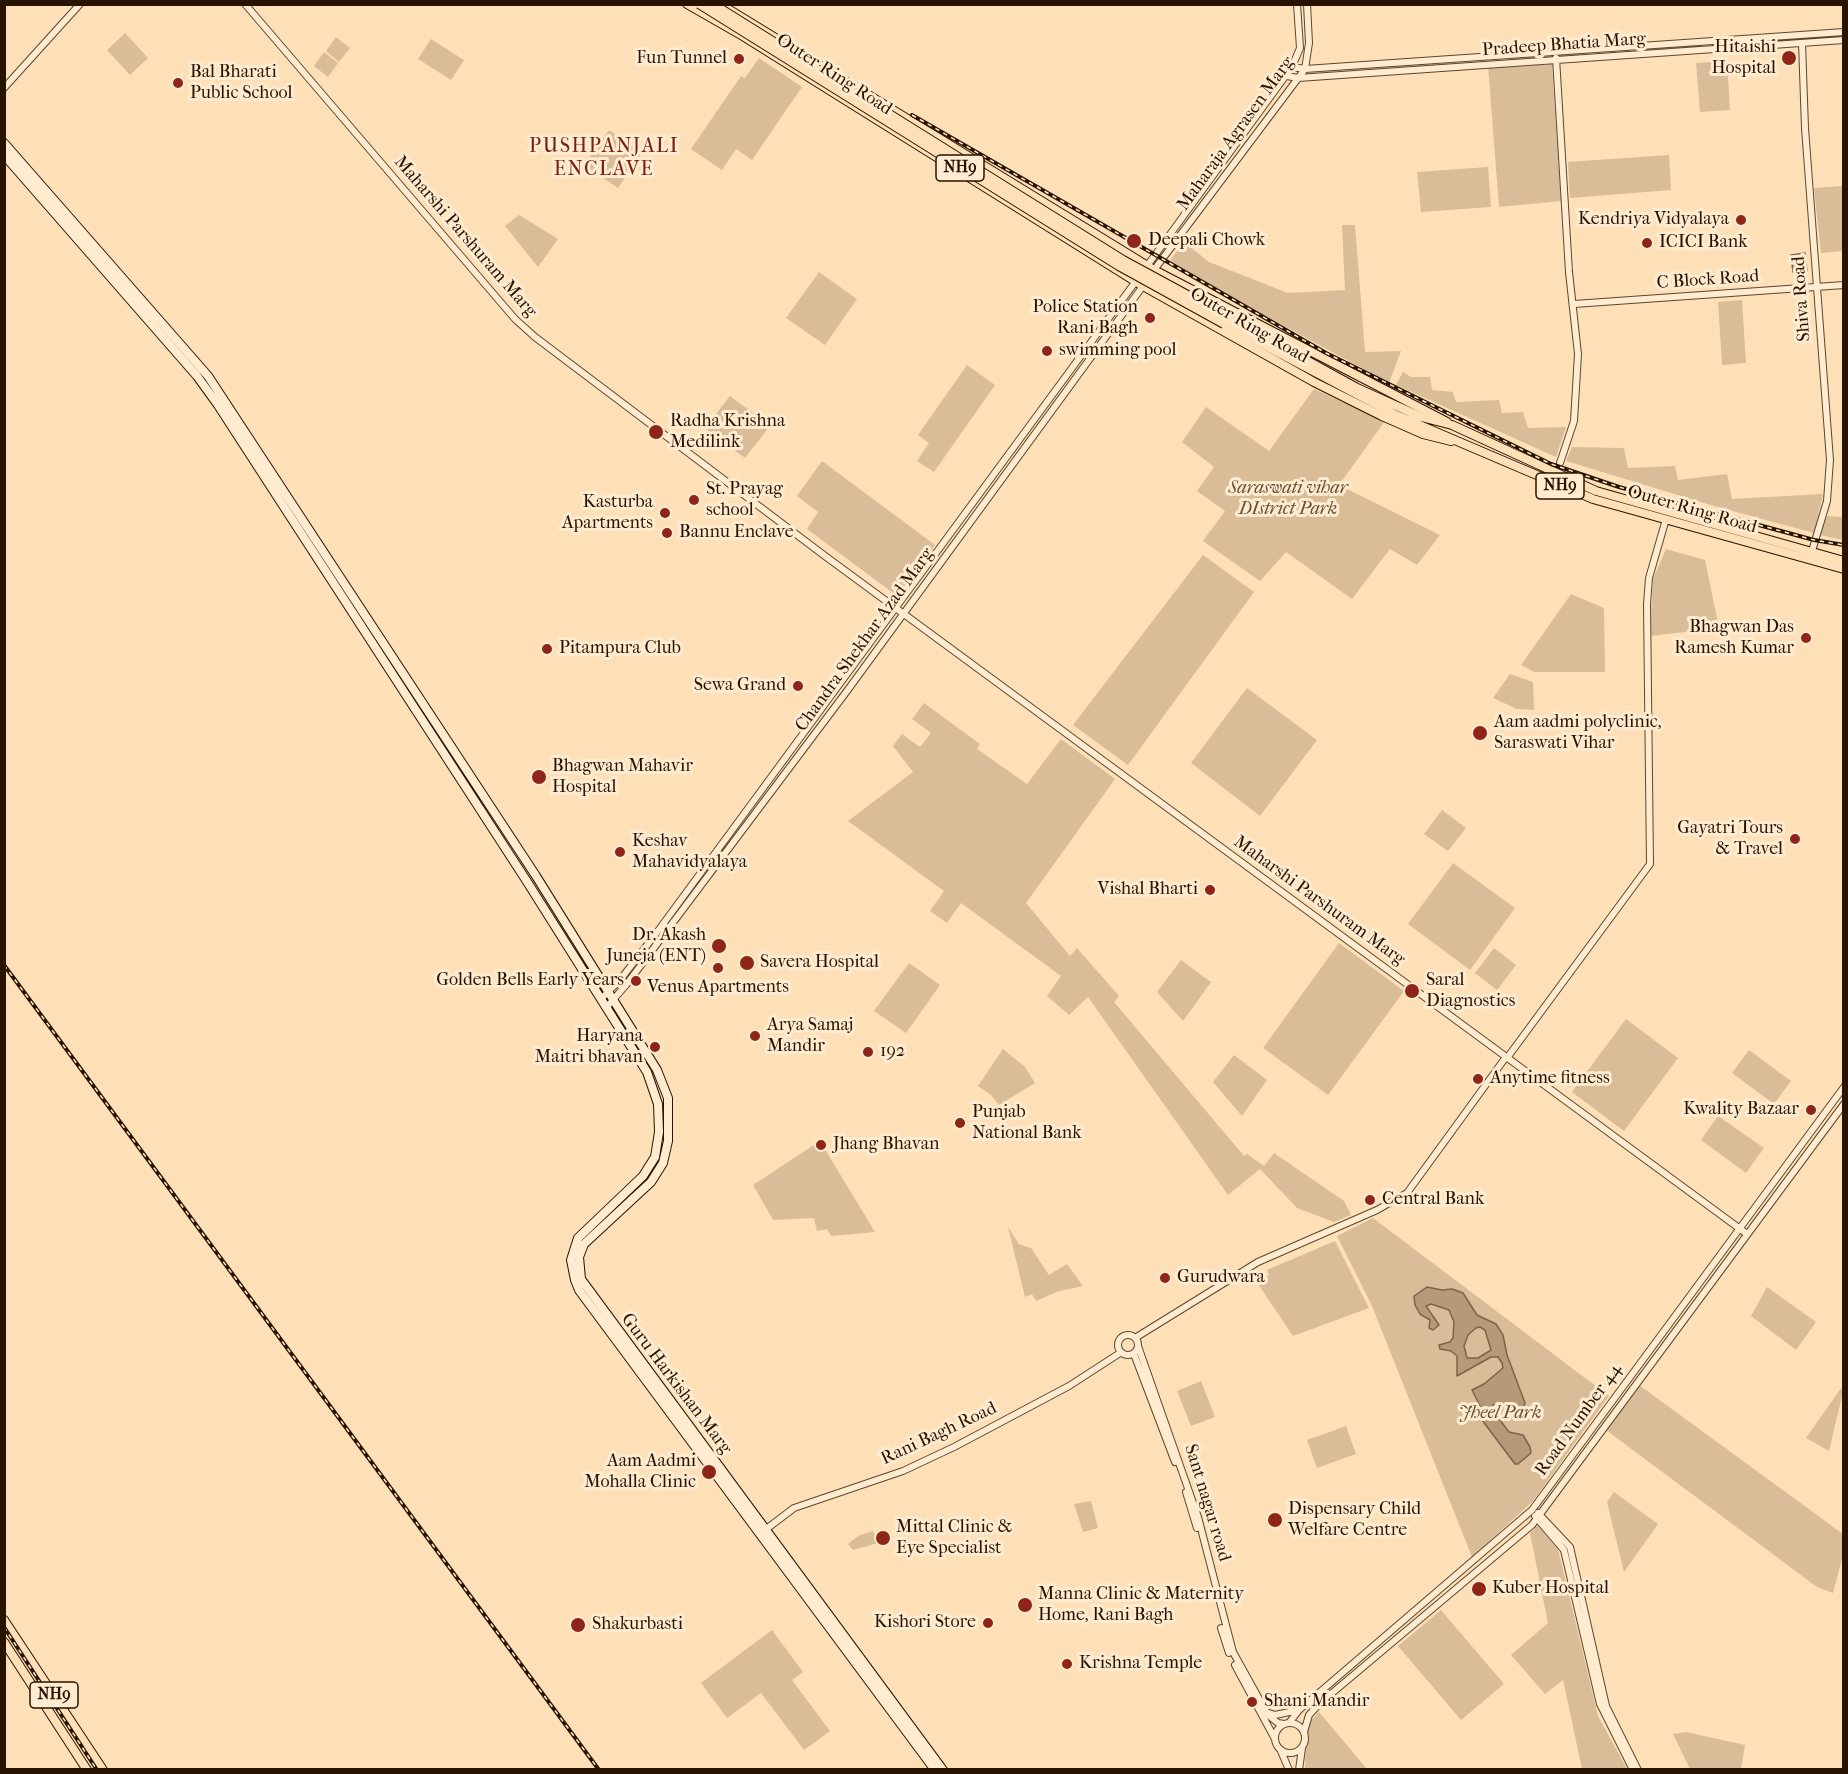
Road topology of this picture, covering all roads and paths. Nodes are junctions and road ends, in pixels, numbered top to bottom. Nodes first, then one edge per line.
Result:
1 (80, 4) edge
2 (245, 4) edge
3 (687, 4) edge
4 (699, 4) edge
5 (713, 4) edge
6 (720, 4) edge
7 (1297, 4) edge
8 (1307, 4) edge
9 (1844, 32) edge
10 (1844, 40) edge
11 (1802, 43) junction
12 (1556, 51) junction
13 (1556, 60) junction
14 (1292, 67) junction
15 (1305, 69) junction
16 (17, 72) junction
17 (1287, 76) junction
18 (1298, 78) junction
19 (4, 83) edge
20 (4, 88) edge
21 (4, 143) edge
22 (4, 155) edge
23 (1065, 216) junction
24 (1182, 218) junction
25 (1190, 224) junction
26 (1055, 232) junction
27 (1150, 268) junction
28 (1140, 284) junction
29 (1844, 285) edge
30 (1816, 287) junction
31 (1194, 292) junction
32 (1574, 304) junction
33 (1184, 309) junction
34 (1115, 311) junction
35 (1121, 316) junction
36 (1418, 420) junction
37 (1452, 425) junction
38 (1457, 443) junction
39 (1560, 463) dead end
40 (968, 509) junction
41 (976, 515) junction
42 (1666, 519) junction
43 (1812, 551) junction
44 (1844, 561) edge
45 (1844, 569) edge
46 (895, 608) junction
47 (903, 614) junction
48 (454, 752) junction
49 (446, 757) junction
50 (609, 992) junction
51 (601, 999) junction
52 (614, 1001) junction
53 (606, 1008) junction
54 (1507, 1057) junction
55 (1844, 1087) edge
56 (1844, 1104) edge
57 (1744, 1231) junction
58 (1135, 1338) junction
59 (1138, 1346) junction
60 (1120, 1353) junction
61 (1134, 1354) junction
62 (1532, 1510) junction
63 (1538, 1516) junction
64 (765, 1530) junction
65 (4, 1620) edge
66 (4, 1642) edge
67 (1299, 1710) junction
68 (1266, 1712) junction
69 (1286, 1724) junction
70 (1304, 1732) junction
71 (1275, 1739) junction
72 (1302, 1748) junction
73 (1280, 1750) junction
74 (87, 1770) edge
75 (103, 1770) edge
76 (935, 1770) edge
77 (943, 1770) edge
78 (1289, 1770) edge
79 (1299, 1770) edge
80 (1633, 1770) edge
81 (1638, 1770) edge

1 - 16 street
2 - 46 street, Maharshi Parshuram Marg
3 - 26 main road, Outer Ring Road
4 - 36 main road, NH9, bridge
5 - 36 main road, NH9, bridge
6 - 23 main road, Outer Ring Road
7 - 14 street, Maharaja Agrasen Marg
8 - 15 street, Maharaja Agrasen Marg
9 - 12 street, Pradeep Bhatia Marg
10 - 11 street, Pradeep Bhatia Marg
11 - 13 street, Pradeep Bhatia Marg
11 - 30 street, Shiva Road
12 - 13 street
12 - 15 street, Pradeep Bhatia Marg
13 - 18 street, Pradeep Bhatia Marg
13 - 32 street
14 - 15 street, Pradeep Bhatia Marg
14 - 17 street, Maharaja Agrasen Marg
15 - 18 street, Maharaja Agrasen Marg
16 - 19 street
16 - 20 street
17 - 18 street, Pradeep Bhatia Marg
17 - 24 street, Maharaja Agrasen Marg
18 - 25 street, Maharaja Agrasen Marg
21 - 48 main road, Guru Harkishan Marg
22 - 49 main road, Guru Harkishan Marg
23 - 26 main road
23 - 27 main road, Outer Ring Road
24 - 25 street
24 - 27 street, Maharaja Agrasen Marg
25 - 27 street, Maharaja Agrasen Marg
26 - 28 main road, Outer Ring Road
27 - 31 main road, Outer Ring Road
28 - 33 main road, Outer Ring Road
28 - 34 street, Chandra Shekhar Azad Marg
28 - 35 street, Chandra Shekhar Azad Marg
29 - 30 street, C Block Road
30 - 32 street, C Block Road
30 - 43 street, Shiva Road
31 - 33 main road
31 - 37 main road, Outer Ring Road
32 - 39 street
33 - 38 main road, Outer Ring Road
34 - 35 street
34 - 40 street, Chandra Shekhar Azad Marg
35 - 41 street, Chandra Shekhar Azad Marg
36 - 37 main road
36 - 38 main road, NH9
37 - 43 main road, Outer Ring Road
38 - 42 main road, Outer Ring Road / NH9
40 - 41 street
40 - 46 street, Chandra Shekhar Azad Marg
41 - 47 street, Chandra Shekhar Azad Marg
42 - 45 main road, Outer Ring Road / NH9
42 - 54 street
43 - 44 main road, Outer Ring Road
46 - 47 street, Maharshi Parshuram Marg
46 - 50 street, Chandra Shekhar Azad Marg
47 - 52 street, Chandra Shekhar Azad Marg
47 - 54 street, Maharshi Parshuram Marg
48 - 49 main road
48 - 50 main road, Guru Harkishan Marg
49 - 51 main road, Guru Harkishan Marg
50 - 51 street, Chandra Shekhar Azad Marg
50 - 52 main road, Guru Harkishan Marg
51 - 53 main road, Guru Harkishan Marg
52 - 53 street, Chandra Shekhar Azad Marg
52 - 64 main road, Guru Harkishan Marg
53 - 76 main road, Guru Harkishan Marg
54 - 57 street, Maharshi Parshuram Marg
54 - 58 street
55 - 57 street, Road Number 44
56 - 57 street, Road Number 44
57 - 62 street, Road Number 44
57 - 63 street, Road Number 44
58 - 59 street
58 - 60 street
59 - 61 street
59 - 68 street, Sant nagar road
60 - 61 street
60 - 64 street, Rani Bagh Road
61 - 71 street, Sant nagar road
62 - 63 street
62 - 67 street, Road Number 44
63 - 70 street, Road Number 44
63 - 80 street
63 - 81 street
64 - 77 main road, Guru Harkishan Marg
65 - 75 main road, NH9
66 - 74 main road, NH9
67 - 68 street
67 - 69 street, Road Number 44
68 - 69 street, Sant nagar road
69 - 70 street
69 - 71 street
70 - 72 street
71 - 73 street
72 - 73 street
72 - 79 street
73 - 78 street

